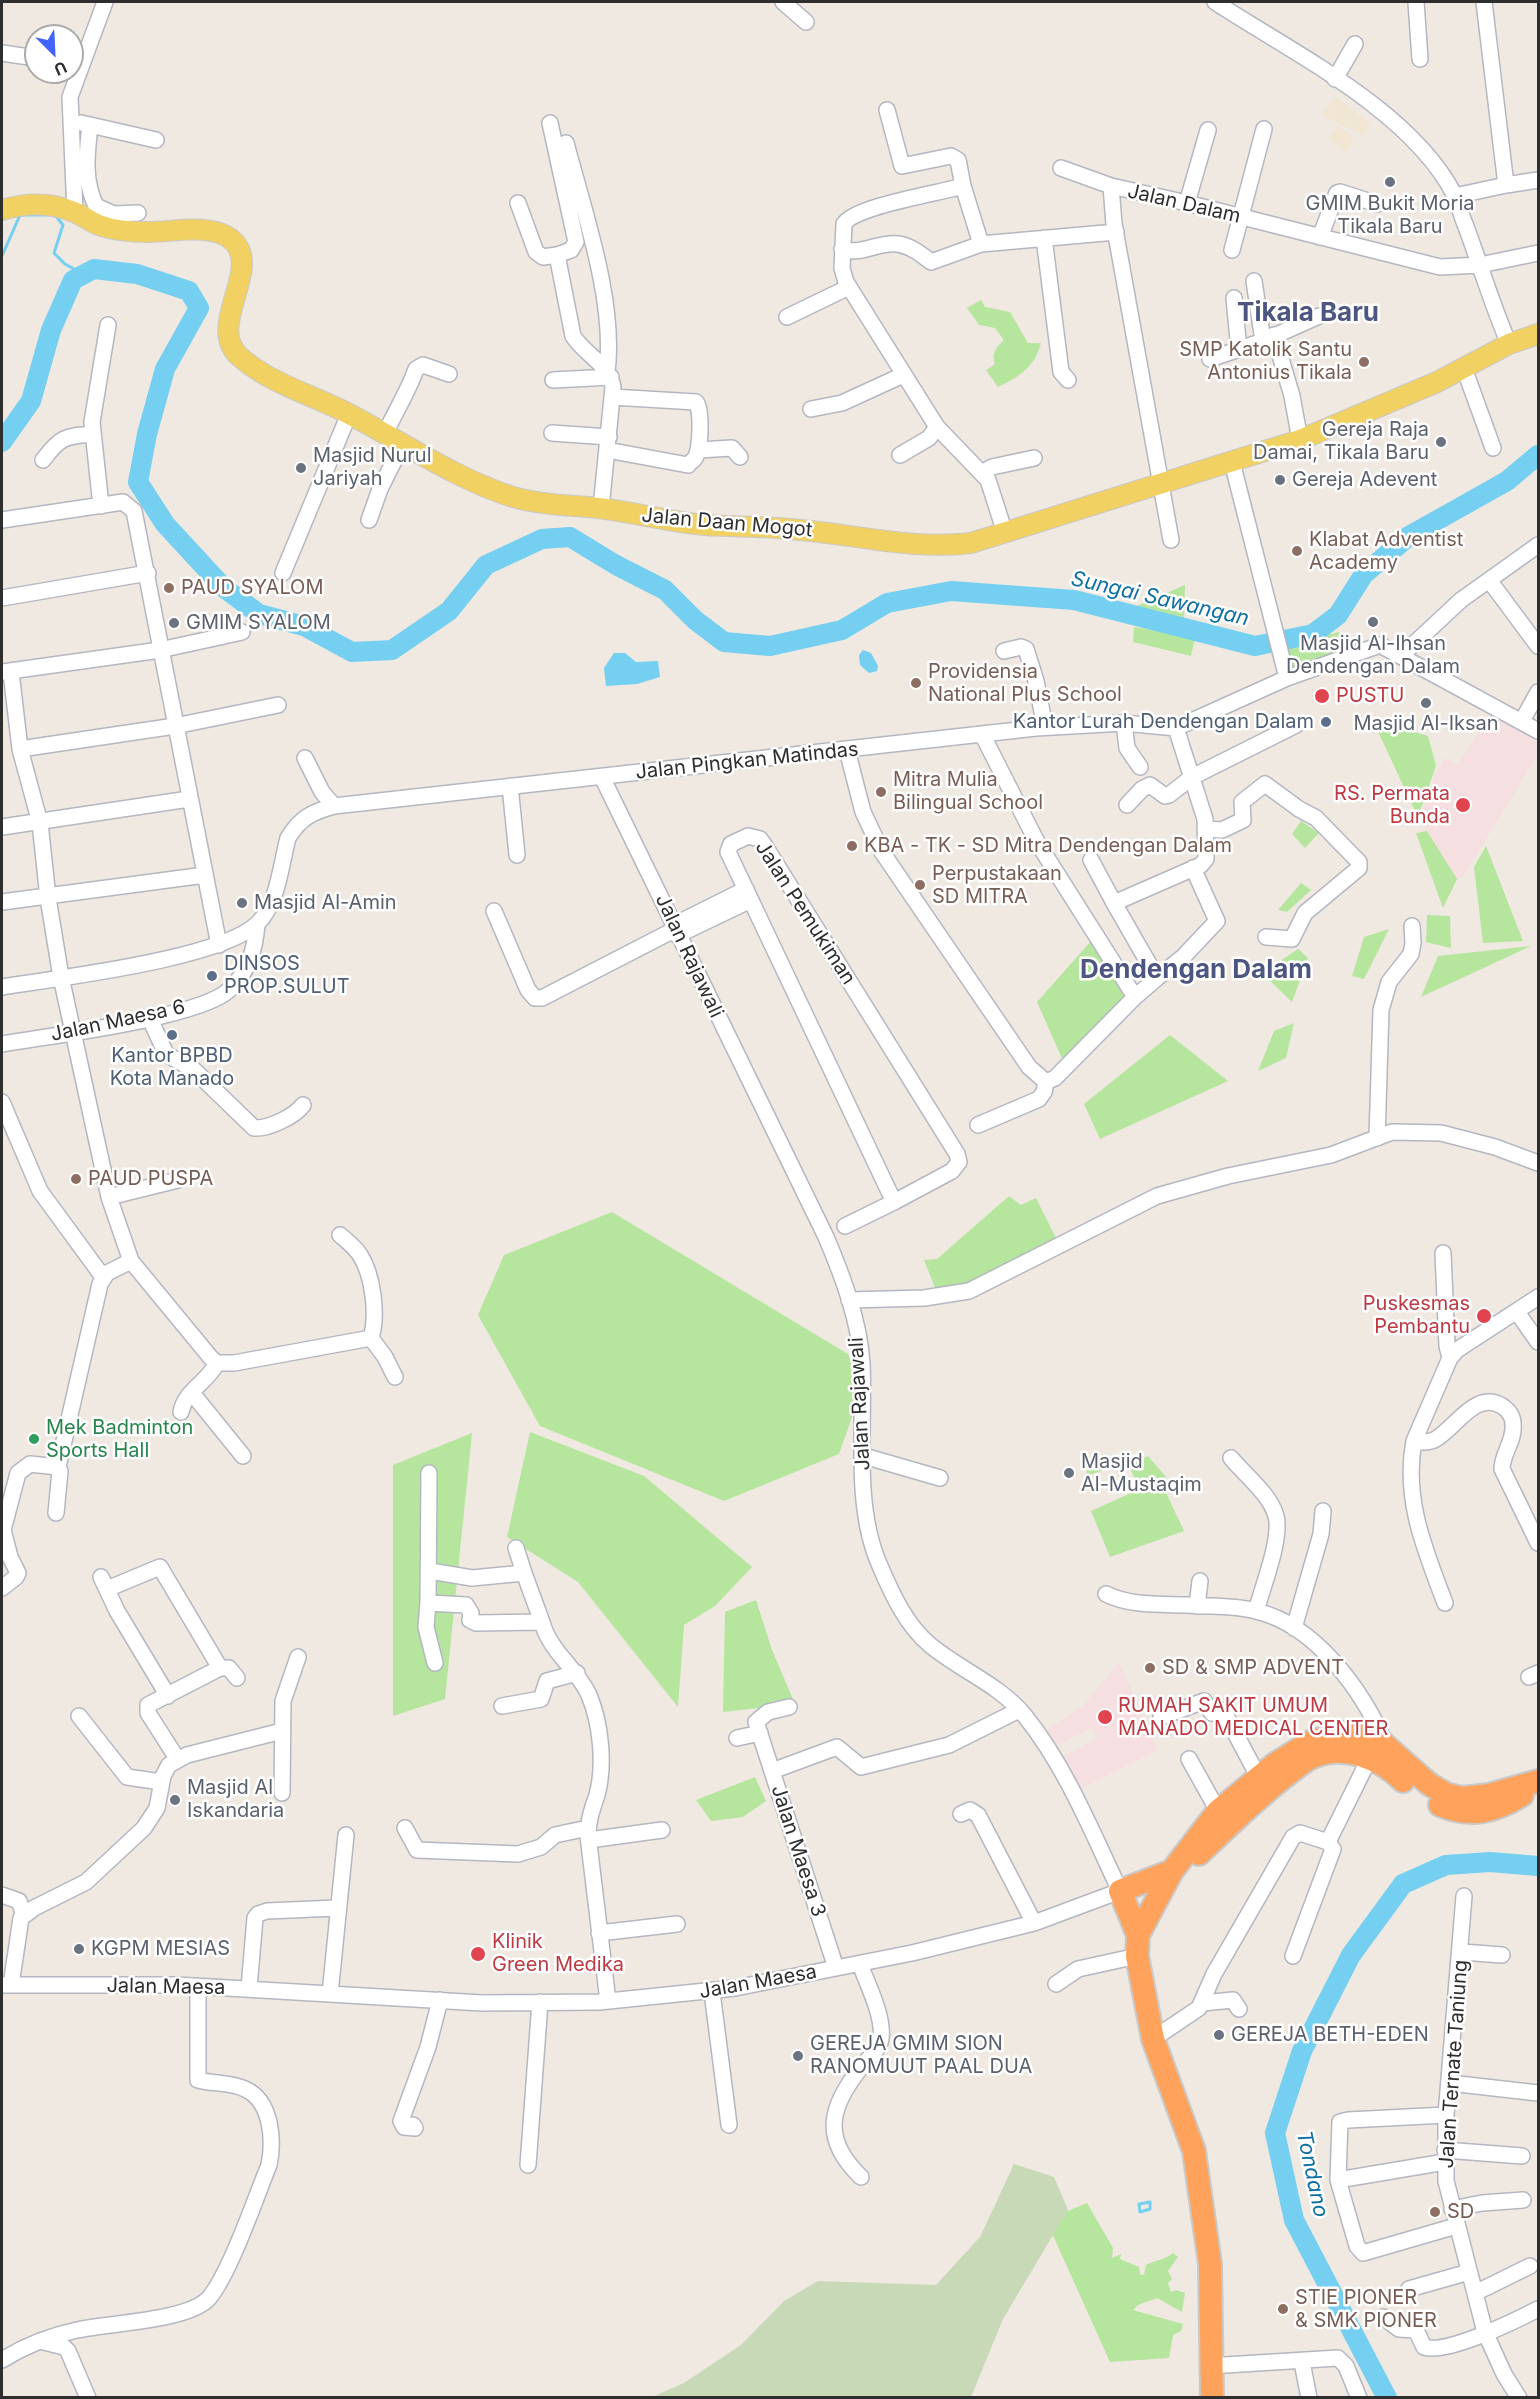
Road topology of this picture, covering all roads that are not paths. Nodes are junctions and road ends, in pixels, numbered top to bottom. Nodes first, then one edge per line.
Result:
1 (105, 2) edge
2 (783, 2) edge
3 (1215, 2) edge
4 (1416, 2) edge
5 (1484, 2) edge
6 (806, 22) dead end
7 (1355, 44) dead end
8 (84, 51) edge
9 (2, 53) edge
10 (24, 56) edge
11 (1420, 59) dead end
12 (1335, 79) junction
13 (73, 84) edge
14 (887, 110) dead end
15 (69, 120) junction
16 (550, 123) dead end
17 (90, 125) junction
18 (1264, 129) dead end
19 (1208, 130) dead end
20 (156, 141) dead end
21 (566, 143) dead end
22 (1061, 168) dead end
23 (1539, 180) edge
24 (1506, 185) junction
25 (963, 186) junction
26 (1111, 186) junction
27 (1455, 196) junction
28 (518, 203) dead end
29 (1187, 203) junction
30 (1377, 204) dead end
31 (2, 210) edge
32 (75, 212) junction
33 (138, 213) dead end
34 (1242, 217) junction
35 (1116, 232) junction
36 (1320, 237) junction
37 (1044, 238) junction
38 (981, 244) junction
39 (842, 249) junction
40 (1232, 250) dead end
41 (1539, 253) edge
42 (557, 255) junction
43 (1480, 265) junction
44 (1254, 281) dead end
45 (849, 287) junction
46 (1234, 298) dead end
47 (1319, 316) dead end
48 (787, 317) dead end
49 (108, 325) dead end
50 (1539, 333) edge
51 (1268, 338) junction
52 (1509, 344) junction
53 (1239, 350) junction
54 (1210, 358) dead end
55 (1464, 368) junction
56 (449, 374) dead end
57 (609, 374) junction
58 (903, 375) junction
59 (553, 380) dead end
60 (1068, 380) dead end
61 (612, 397) junction
62 (812, 409) dead end
63 (349, 414) junction
64 (937, 427) junction
65 (552, 433) dead end
66 (93, 434) junction
67 (385, 434) junction
68 (1300, 440) junction
69 (608, 443) junction
70 (402, 445) junction
71 (1493, 448) dead end
72 (699, 450) junction
73 (900, 455) dead end
74 (740, 457) dead end
75 (1034, 458) dead end
76 (43, 460) dead end
77 (1232, 462) junction
78 (982, 473) junction
79 (1161, 482) junction
80 (101, 506) junction
81 (601, 508) junction
82 (2, 520) edge
83 (369, 520) dead end
84 (1005, 533) junction
85 (1171, 540) dead end
86 (1537, 552) edge
87 (148, 573) junction
88 (283, 573) dead end
89 (1489, 580) junction
90 (2, 598) edge
91 (242, 632) dead end
92 (1539, 646) edge
93 (160, 650) junction
94 (1004, 651) dead end
95 (1402, 655) junction
96 (6, 672) edge
97 (1287, 678) junction
98 (1539, 692) edge
99 (278, 705) dead end
100 (1522, 721) junction
101 (1124, 723) junction
102 (1296, 725) dead end
103 (174, 726) junction
104 (1045, 727) junction
105 (1176, 728) junction
106 (1539, 731) edge
107 (982, 734) junction
108 (20, 749) junction
109 (847, 750) junction
110 (305, 758) dead end
111 (1140, 767) dead end
112 (602, 777) junction
113 (1192, 777) junction
114 (510, 786) junction
115 (189, 799) junction
116 (1127, 805) dead end
117 (334, 806) junction
118 (40, 822) junction
119 (2, 827) edge
120 (1205, 829) junction
121 (517, 855) dead end
122 (1091, 861) dead end
123 (1193, 868) junction
124 (205, 875) junction
125 (749, 894) junction
126 (48, 898) junction
127 (2, 902) edge
128 (1114, 903) junction
129 (494, 911) dead end
130 (257, 924) junction
131 (1412, 926) dead end
132 (674, 931) junction
133 (1266, 937) dead end
134 (219, 945) junction
135 (61, 977) junction
136 (1157, 978) junction
137 (2, 987) edge
138 (1135, 997) junction
139 (150, 1018) junction
140 (73, 1032) junction
141 (2, 1044) edge
142 (1046, 1082) junction
143 (2, 1102) edge
144 (303, 1105) dead end
145 (978, 1125) dead end
146 (1377, 1138) junction
147 (1539, 1163) edge
148 (178, 1180) dead end
149 (109, 1197) junction
150 (894, 1202) junction
151 (845, 1226) dead end
152 (340, 1235) dead end
153 (1443, 1252) dead end
154 (131, 1261) junction
155 (103, 1277) junction
156 (1539, 1297) edge
157 (849, 1300) junction
158 (1517, 1312) junction
159 (371, 1338) junction
160 (1539, 1342) edge
161 (1450, 1358) junction
162 (217, 1363) junction
163 (394, 1377) dead end
164 (192, 1393) junction
165 (181, 1412) dead end
166 (1414, 1441) junction
167 (243, 1456) dead end
168 (864, 1456) junction
169 (1231, 1458) dead end
170 (58, 1467) junction
171 (429, 1473) dead end
172 (940, 1478) dead end
173 (1323, 1511) dead end
174 (57, 1513) dead end
175 (1539, 1543) edge
176 (516, 1548) dead end
177 (430, 1571) junction
178 (524, 1573) junction
179 (1200, 1581) dead end
180 (2, 1588) edge
181 (1106, 1594) dead end
182 (428, 1603) junction
183 (1445, 1603) dead end
184 (1197, 1606) junction
185 (1256, 1611) junction
186 (542, 1622) junction
187 (1294, 1628) junction
188 (298, 1657) dead end
189 (435, 1663) dead end
190 (220, 1668) junction
191 (577, 1673) junction
192 (237, 1678) dead end
193 (168, 1696) junction
194 (502, 1706) dead end
195 (789, 1707) dead end
196 (1018, 1710) junction
197 (79, 1716) dead end
198 (1161, 1717) dead end
199 (282, 1731) junction
200 (760, 1733) junction
201 (737, 1738) dead end
202 (1382, 1757) junction
203 (1189, 1759) dead end
204 (178, 1760) junction
205 (772, 1771) junction
206 (1259, 1778) junction
207 (1539, 1781) edge
208 (161, 1782) junction
209 (282, 1793) dead end
210 (1218, 1811) junction
211 (961, 1814) dead end
212 (405, 1828) dead end
213 (662, 1830) dead end
214 (588, 1834) junction
215 (346, 1835) dead end
216 (1328, 1842) junction
217 (1175, 1868) junction
218 (1120, 1891) junction
219 (2, 1895) edge
220 (1464, 1896) dead end
221 (337, 1908) junction
222 (24, 1914) junction
223 (1034, 1923) junction
224 (678, 1924) dead end
225 (599, 1933) junction
226 (1137, 1945) junction
227 (1462, 1952) junction
228 (1502, 1955) dead end
229 (1293, 1956) dead end
230 (860, 1964) junction
231 (836, 1968) junction
232 (1056, 1984) dead end
233 (6, 1985) edge
234 (198, 1986) junction
235 (249, 1988) junction
236 (712, 1992) junction
237 (330, 1994) junction
238 (440, 2000) junction
239 (608, 2001) junction
240 (540, 2002) junction
241 (1202, 2003) junction
242 (1239, 2009) dead end
243 (1153, 2039) junction
244 (1450, 2083) junction
245 (1539, 2093) edge
246 (1446, 2115) junction
247 (413, 2125) dead end
248 (729, 2125) dead end
249 (1445, 2156) junction
250 (1522, 2156) dead end
251 (528, 2165) dead end
252 (861, 2177) dead end
253 (1338, 2180) junction
254 (1523, 2200) dead end
255 (1452, 2209) junction
256 (1456, 2226) junction
257 (1530, 2266) dead end
258 (1469, 2272) junction
259 (1409, 2289) dead end
260 (1475, 2293) junction
261 (1539, 2309) edge
262 (1383, 2317) dead end
263 (1485, 2332) junction
264 (38, 2340) junction
265 (2, 2360) edge
266 (1302, 2362) junction
267 (1209, 2366) junction
268 (88, 2397) edge
269 (1212, 2397) edge
270 (1309, 2397) edge
271 (1359, 2397) edge
272 (1519, 2397) edge

1 - 8 street
2 - 6 street
3 - 12 street
4 - 11 street
5 - 24 street
7 - 12 street
9 - 10 street
12 - 27 street
13 - 15 street
14 - 25 street
15 - 17 street
15 - 32 street
16 - 42 street
17 - 20 street
17 - 33 street
18 - 34 street
19 - 29 street
21 - 57 street
22 - 26 street
23 - 24 street
24 - 27 street
25 - 38 street
25 - 39 street
26 - 29 street, Jalan Dalam
26 - 35 street, Jalan Dalam
27 - 43 street
28 - 42 street
29 - 34 street, Jalan Dalam
30 - 36 street
31 - 32 main road, Jalan Daan Mogot
32 - 63 main road, Jalan Daan Mogot
34 - 36 street, Jalan Dalam
34 - 40 street
35 - 37 street
35 - 79 street, Jalan Dalam
36 - 43 street, Jalan Dalam
37 - 38 street
37 - 60 street
38 - 39 street
39 - 45 street
41 - 43 street, Jalan Dalam
42 - 57 street
43 - 52 street
44 - 51 street
45 - 48 street
45 - 58 street
46 - 53 street
47 - 51 street
49 - 66 street
50 - 52 main road, Jalan Daan Mogot
51 - 53 street
51 - 68 street
52 - 55 main road, Jalan Daan Mogot
53 - 54 street
55 - 68 main road, Jalan Daan Mogot
55 - 71 street
56 - 67 street
57 - 59 street
57 - 61 street
58 - 62 street
58 - 64 street
61 - 69 street
61 - 72 street
63 - 67 main road, Jalan Daan Mogot
63 - 88 street
64 - 73 street
64 - 78 street
65 - 69 street
66 - 76 street
66 - 80 street
67 - 70 main road, Jalan Daan Mogot
68 - 77 main road, Jalan Daan Mogot
69 - 72 street
69 - 81 street
70 - 81 main road, Jalan Daan Mogot
70 - 83 street
72 - 74 street
75 - 78 street
77 - 79 main road, Jalan Daan Mogot
77 - 97 street
78 - 84 street
79 - 84 main road, Jalan Daan Mogot
79 - 85 street, Jalan Dalam
80 - 82 street
80 - 87 street
81 - 84 main road, Jalan Daan Mogot
86 - 89 street
87 - 90 street
87 - 93 street
89 - 92 street
89 - 95 street
91 - 93 street
93 - 96 street
93 - 103 street
94 - 104 street
95 - 97 street, Jalan Pingkan Matindas
95 - 100 street, Jalan Pingkan Matindas
96 - 108 street
97 - 105 street, Jalan Pingkan Matindas
98 - 100 street
99 - 103 street
100 - 106 street, Jalan Pingkan Matindas
101 - 104 street, Jalan Pingkan Matindas
101 - 105 street, Jalan Pingkan Matindas
101 - 111 street
102 - 113 street
103 - 108 street
103 - 115 street
104 - 107 street, Jalan Pingkan Matindas
105 - 113 street
107 - 109 street, Jalan Pingkan Matindas
107 - 138 street
108 - 118 street
109 - 112 street, Jalan Pingkan Matindas
109 - 142 street
110 - 117 street
112 - 114 street, Jalan Pingkan Matindas
112 - 132 street, Jalan Rajawali
113 - 116 street
113 - 120 street
114 - 117 street, Jalan Pingkan Matindas
114 - 121 street
115 - 118 street
115 - 124 street
117 - 130 street, Jalan Pingkan Matindas
118 - 119 street
118 - 126 street
120 - 123 street
120 - 133 street
122 - 128 street
123 - 128 street
123 - 136 street
124 - 126 street
124 - 134 street
125 - 132 street
125 - 150 street, Jalan Pemukiman
125 - 150 street, Jalan Pemukiman
126 - 127 street
126 - 135 street
128 - 136 street
129 - 132 street
130 - 134 street, Jalan Pingkan Matindas
130 - 139 street, Jalan Maesa 6
131 - 146 street
132 - 157 street, Jalan Rajawali
134 - 135 street, Jalan Pingkan Matindas
135 - 137 street, Jalan Pingkan Matindas
135 - 140 street
136 - 138 street
138 - 142 street
139 - 140 street, Jalan Maesa 6
139 - 144 street
140 - 141 street, Jalan Maesa 6
140 - 149 street
142 - 145 street
143 - 155 street
146 - 147 street
146 - 157 street
148 - 149 street
149 - 154 street
150 - 151 street
152 - 159 street
153 - 161 street
154 - 155 street
154 - 162 street
155 - 170 street
156 - 158 street
157 - 168 street, Jalan Rajawali
158 - 160 street
158 - 161 street
159 - 162 street
159 - 163 street
161 - 166 street
162 - 164 street
164 - 165 street
164 - 167 street
166 - 175 street
166 - 183 street
168 - 172 street
168 - 196 street, Jalan Rajawali
169 - 185 street
170 - 174 street
170 - 180 street
171 - 177 street
173 - 187 street
176 - 178 street
177 - 178 street
177 - 182 street
178 - 186 street
179 - 184 street
181 - 184 street
182 - 186 street
182 - 189 street
184 - 185 street
185 - 187 street
186 - 191 street
187 - 202 street
188 - 199 street
190 - 192 street
190 - 193 street
190 - 193 street
191 - 194 street
191 - 214 street
193 - 204 street
195 - 200 street
196 - 205 street
196 - 218 street, Jalan Rajawali
197 - 208 street
198 - 206 street
199 - 204 street
199 - 209 street
200 - 201 street
200 - 205 street, Jalan Maesa 3
202 - 206 highway
202 - 207 highway
202 - 216 street
202 - 217 highway, Jalan Maesa
203 - 210 street
204 - 208 street
205 - 231 street, Jalan Maesa 3
206 - 210 highway
208 - 222 street
210 - 217 highway
211 - 223 street
212 - 214 street
213 - 214 street
214 - 225 street
215 - 221 street
216 - 229 street
216 - 241 street
217 - 218 highway, Jalan Maesa
217 - 226 highway
218 - 223 street, Jalan Maesa
218 - 226 highway
219 - 222 street
220 - 227 street, Jalan Ternate Taniung
221 - 235 street
221 - 237 street
222 - 233 street
223 - 230 street, Jalan Maesa
224 - 225 street
225 - 239 street
226 - 232 street
226 - 243 highway
227 - 228 street
227 - 244 street, Jalan Ternate Taniung
230 - 231 street, Jalan Maesa
230 - 252 street
231 - 236 street, Jalan Maesa
233 - 234 street, Jalan Maesa
234 - 235 street, Jalan Maesa
234 - 264 street
235 - 237 street, Jalan Maesa
236 - 239 street, Jalan Maesa
236 - 248 street
237 - 238 street, Jalan Maesa
238 - 240 street, Jalan Maesa
238 - 247 street
239 - 240 street, Jalan Maesa
240 - 251 street
241 - 242 street
241 - 243 street
243 - 267 highway
244 - 245 street
244 - 246 street, Jalan Ternate Taniung
246 - 249 street, Jalan Ternate Taniung
246 - 253 street
249 - 250 street
249 - 253 street
249 - 255 street, Jalan Ternate Taniung
253 - 256 street
254 - 255 street
255 - 256 street, Jalan Ternate Taniung
256 - 258 street, Jalan Ternate Taniung
257 - 260 street
258 - 259 street
258 - 260 street, Jalan Ternate Taniung
260 - 263 street, Jalan Ternate Taniung
261 - 263 street
262 - 263 street
263 - 272 street, Jalan Ternate Taniung
264 - 265 street
264 - 268 street
266 - 267 street
266 - 270 street
266 - 271 street
267 - 269 highway

